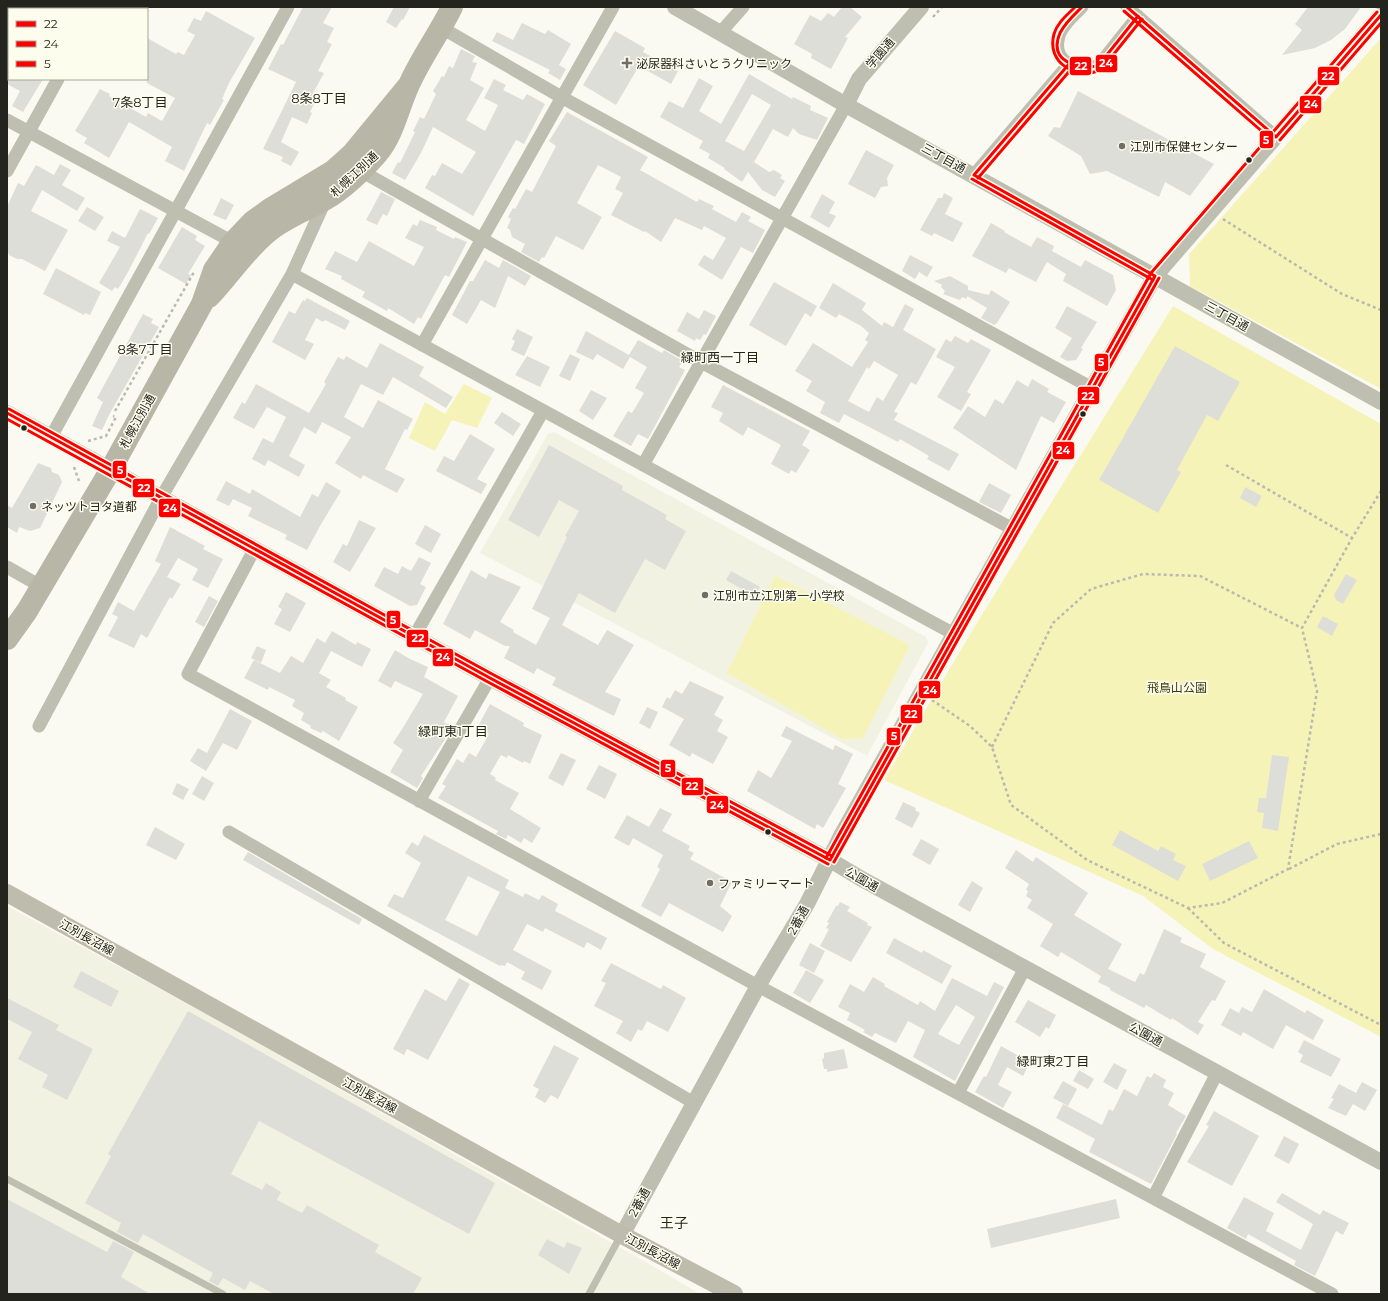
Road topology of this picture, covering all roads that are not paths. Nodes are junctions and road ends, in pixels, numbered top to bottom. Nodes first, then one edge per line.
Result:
1 (288, 7) edge
2 (452, 7) edge
3 (613, 7) edge
4 (675, 7) edge
5 (743, 7) edge
6 (921, 7) edge
7 (1082, 7) edge
8 (1127, 7) edge
9 (1381, 15) edge
10 (1138, 16) junction
11 (442, 28) junction
12 (720, 33) junction
13 (1069, 64) junction
14 (57, 80) edge
15 (408, 86) junction
16 (563, 98) junction
17 (846, 105) junction
18 (7, 120) edge
19 (29, 132) junction
20 (1276, 136) junction
21 (7, 171) edge
22 (361, 171) junction
23 (974, 174) junction
24 (326, 199) junction
25 (176, 210) junction
26 (783, 218) junction
27 (482, 239) junction
28 (233, 242) junction
29 (292, 274) junction
30 (1155, 276) junction
31 (202, 304) junction
32 (422, 345) junction
33 (701, 362) junction
34 (1092, 388) junction
35 (1381, 402) edge
36 (543, 411) junction
37 (7, 413) edge
38 (51, 437) junction
39 (643, 465) junction
40 (111, 469) junction
41 (162, 496) junction
42 (1013, 528) junction
43 (255, 548) junction
44 (7, 567) edge
45 (42, 587) junction
46 (954, 634) junction
47 (415, 635) junction
48 (7, 639) edge
49 (490, 678) junction
50 (39, 726) dead end
51 (419, 801) junction
52 (229, 832) dead end
53 (830, 860) junction
54 (7, 893) edge
55 (1025, 968) junction
56 (758, 986) junction
57 (1217, 1073) junction
58 (958, 1093) junction
59 (694, 1103) junction
60 (1381, 1162) edge
61 (7, 1179) edge
62 (1153, 1198) junction
63 (622, 1235) junction
64 (223, 1294) edge
65 (590, 1294) edge
66 (734, 1294) edge
67 (1332, 1294) edge

1 - 25 street
2 - 11 highway, 札幌江別通
3 - 16 street
4 - 12 street, 三丁目通
5 - 12 street
6 - 17 street, 学園通
7 - 13 street
8 - 10 street
9 - 20 street, 2番通
10 - 13 street
10 - 20 street
11 - 15 highway, 札幌江別通
11 - 16 street
12 - 17 street, 三丁目通
13 - 23 street
14 - 19 street
15 - 22 highway, 札幌江別通
15 - 28 highway, 札幌江別通
16 - 26 street
16 - 27 street
17 - 23 street, 三丁目通
17 - 26 street
18 - 19 street
19 - 21 street
19 - 25 street
20 - 30 street, 2番通
22 - 24 highway, 札幌江別通
22 - 27 street
23 - 30 street, 三丁目通
24 - 29 street
24 - 31 highway, 札幌江別通
25 - 28 street
25 - 38 street
26 - 33 street
26 - 34 street
27 - 32 street
27 - 33 street
28 - 31 highway, 札幌江別通
29 - 32 street
29 - 41 street
30 - 34 street, 2番通
30 - 35 street, 三丁目通
31 - 40 highway, 札幌江別通
32 - 36 street
33 - 39 street
33 - 42 street
34 - 42 street, 2番通
36 - 39 street
36 - 47 street
37 - 38 street, 公園通
38 - 40 street, 公園通
39 - 46 street
40 - 41 street, 公園通
40 - 45 highway, 札幌江別通
41 - 43 street, 公園通
41 - 50 street
42 - 46 street, 2番通
43 - 47 street, 公園通
43 - 51 street
44 - 45 street
45 - 48 highway, 札幌江別通
46 - 53 street, 2番通
47 - 49 street, 公園通
49 - 51 street
49 - 53 street, 公園通
51 - 56 street
52 - 59 street
53 - 55 street, 公園通
53 - 56 street, 2番通
54 - 63 main road, 江別長沼線
55 - 57 street, 公園通
55 - 58 street
56 - 58 street
56 - 59 street, 2番通
57 - 60 street, 公園通
57 - 62 street
58 - 62 street
59 - 63 street, 2番通
61 - 64 lane
62 - 67 street
63 - 65 lane
63 - 66 main road, 江別長沼線

